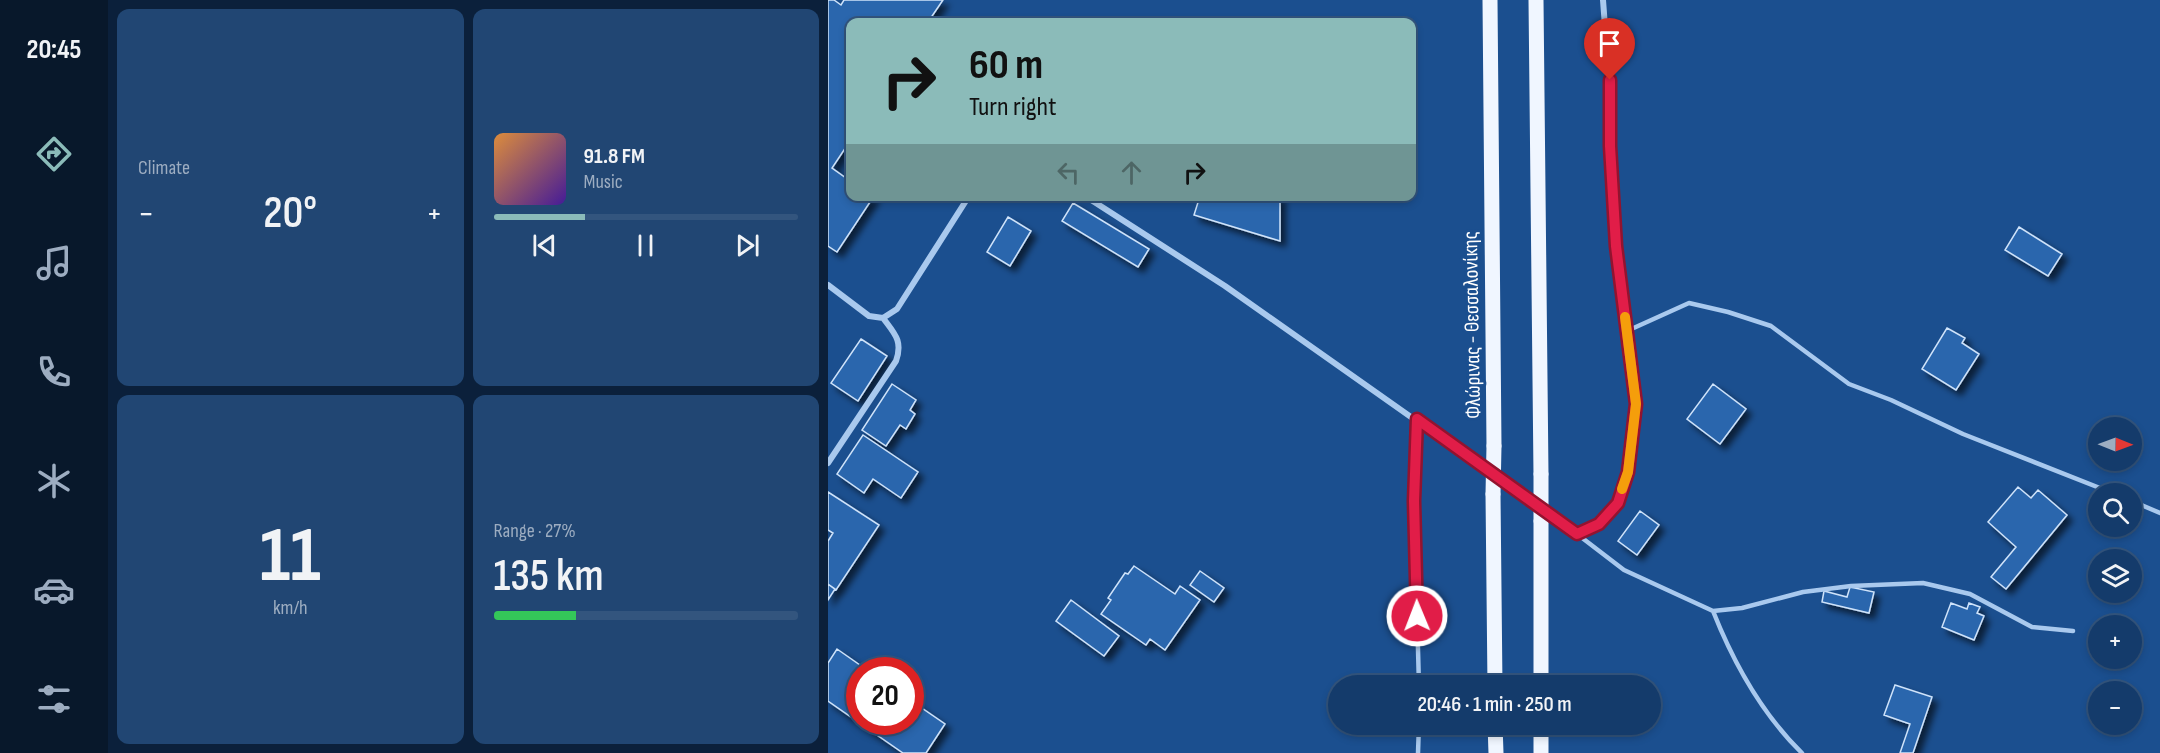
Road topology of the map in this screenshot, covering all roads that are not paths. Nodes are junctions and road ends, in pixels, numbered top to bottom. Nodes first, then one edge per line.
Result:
1 (1490, 0) edge
2 (1536, 0) edge
3 (1603, 0) edge
4 (966, 201) edge
5 (1093, 201) edge
6 (828, 285) edge
7 (883, 318) junction
8 (1626, 331) junction
9 (1417, 419) junction
10 (828, 463) edge
11 (2088, 483) edge
12 (2142, 505) edge
13 (2160, 513) edge
14 (1577, 534) junction
15 (1713, 611) junction
16 (2073, 631) dead end
17 (1419, 675) edge
18 (1495, 675) edge
19 (1541, 675) edge
20 (1419, 735) edge
21 (1495, 735) edge
22 (1541, 735) edge
23 (1418, 753) edge
24 (1496, 753) edge
25 (1541, 753) edge
26 (1802, 753) edge

1 - 18 main road, Φλώρινας - Θεσσαλονίκης, bridge
2 - 19 main road, bridge
3 - 8 street
4 - 7 street
5 - 9 street
6 - 7 street
7 - 10 street
8 - 11 lane
8 - 14 street
9 - 14 street
9 - 17 lane
12 - 13 lane
14 - 15 lane
15 - 16 lane
15 - 26 lane
20 - 23 lane
21 - 24 main road
22 - 25 main road

